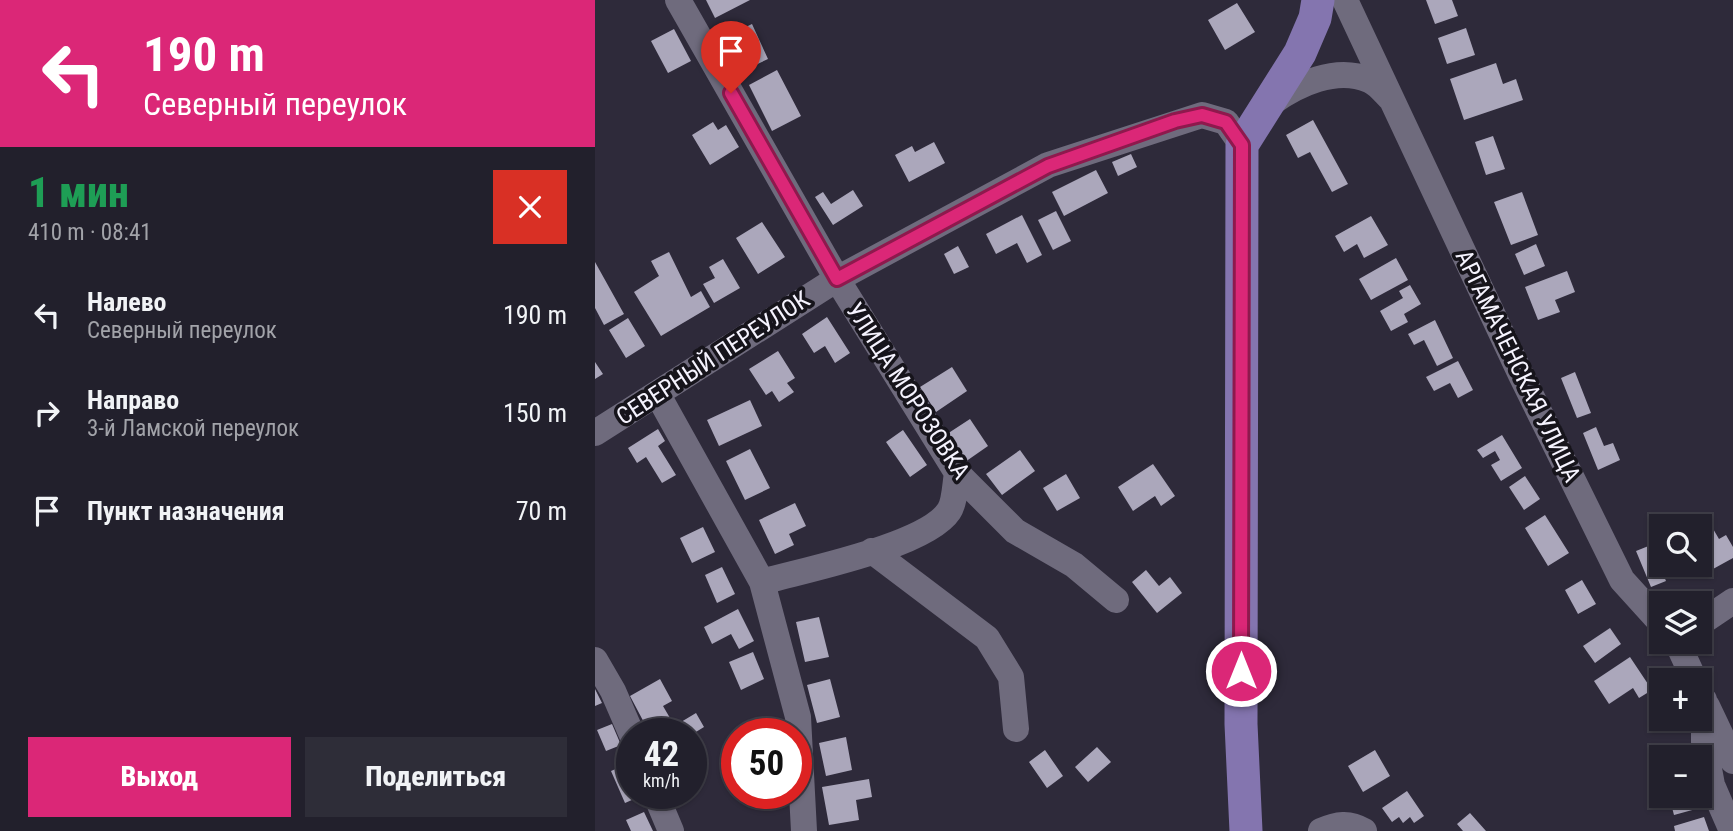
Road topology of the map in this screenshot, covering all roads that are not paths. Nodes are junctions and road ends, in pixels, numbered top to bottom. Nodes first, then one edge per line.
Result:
1 (678, 0) edge
2 (1345, 0) edge
3 (1316, 9) edge
4 (1391, 99) junction
5 (1267, 105) junction
6 (1242, 145) junction
7 (837, 279) junction
8 (658, 396) junction
9 (595, 433) edge
10 (957, 473) junction
11 (871, 551) junction
12 (762, 582) junction
13 (1116, 600) dead end
14 (1733, 601) edge
15 (1649, 610) edge
16 (1712, 615) edge
17 (595, 660) edge
18 (1712, 716) edge
19 (625, 718) edge
20 (1016, 729) dead end
21 (1703, 731) edge
22 (1733, 761) edge
23 (662, 809) edge
24 (671, 831) edge
25 (804, 831) edge
26 (1246, 831) edge
27 (1321, 831) edge
28 (1364, 831) edge
29 (1733, 831) edge

1 - 7 street, УЛИЦА МОРОЗОВКА
2 - 4 street, АРГАМАЧЕНСКАЯ УЛИЦА
3 - 5 main road
4 - 5 street
4 - 15 street, АРГАМАЧЕНСКАЯ УЛИЦА
5 - 6 main road
6 - 7 street, СЕВЕРНЫЙ ПЕРЕУЛОК
6 - 26 main road
7 - 8 street, СЕВЕРНЫЙ ПЕРЕУЛОК
7 - 10 street, УЛИЦА МОРОЗОВКА
8 - 9 street, СЕВЕРНЫЙ ПЕРЕУЛОК
8 - 12 street
10 - 11 street
10 - 13 street, УЛИЦА МОРОЗОВКА
11 - 12 street
11 - 20 street
12 - 25 street
14 - 16 street
17 - 19 street
18 - 22 street
21 - 29 street
23 - 24 street
27 - 28 street

